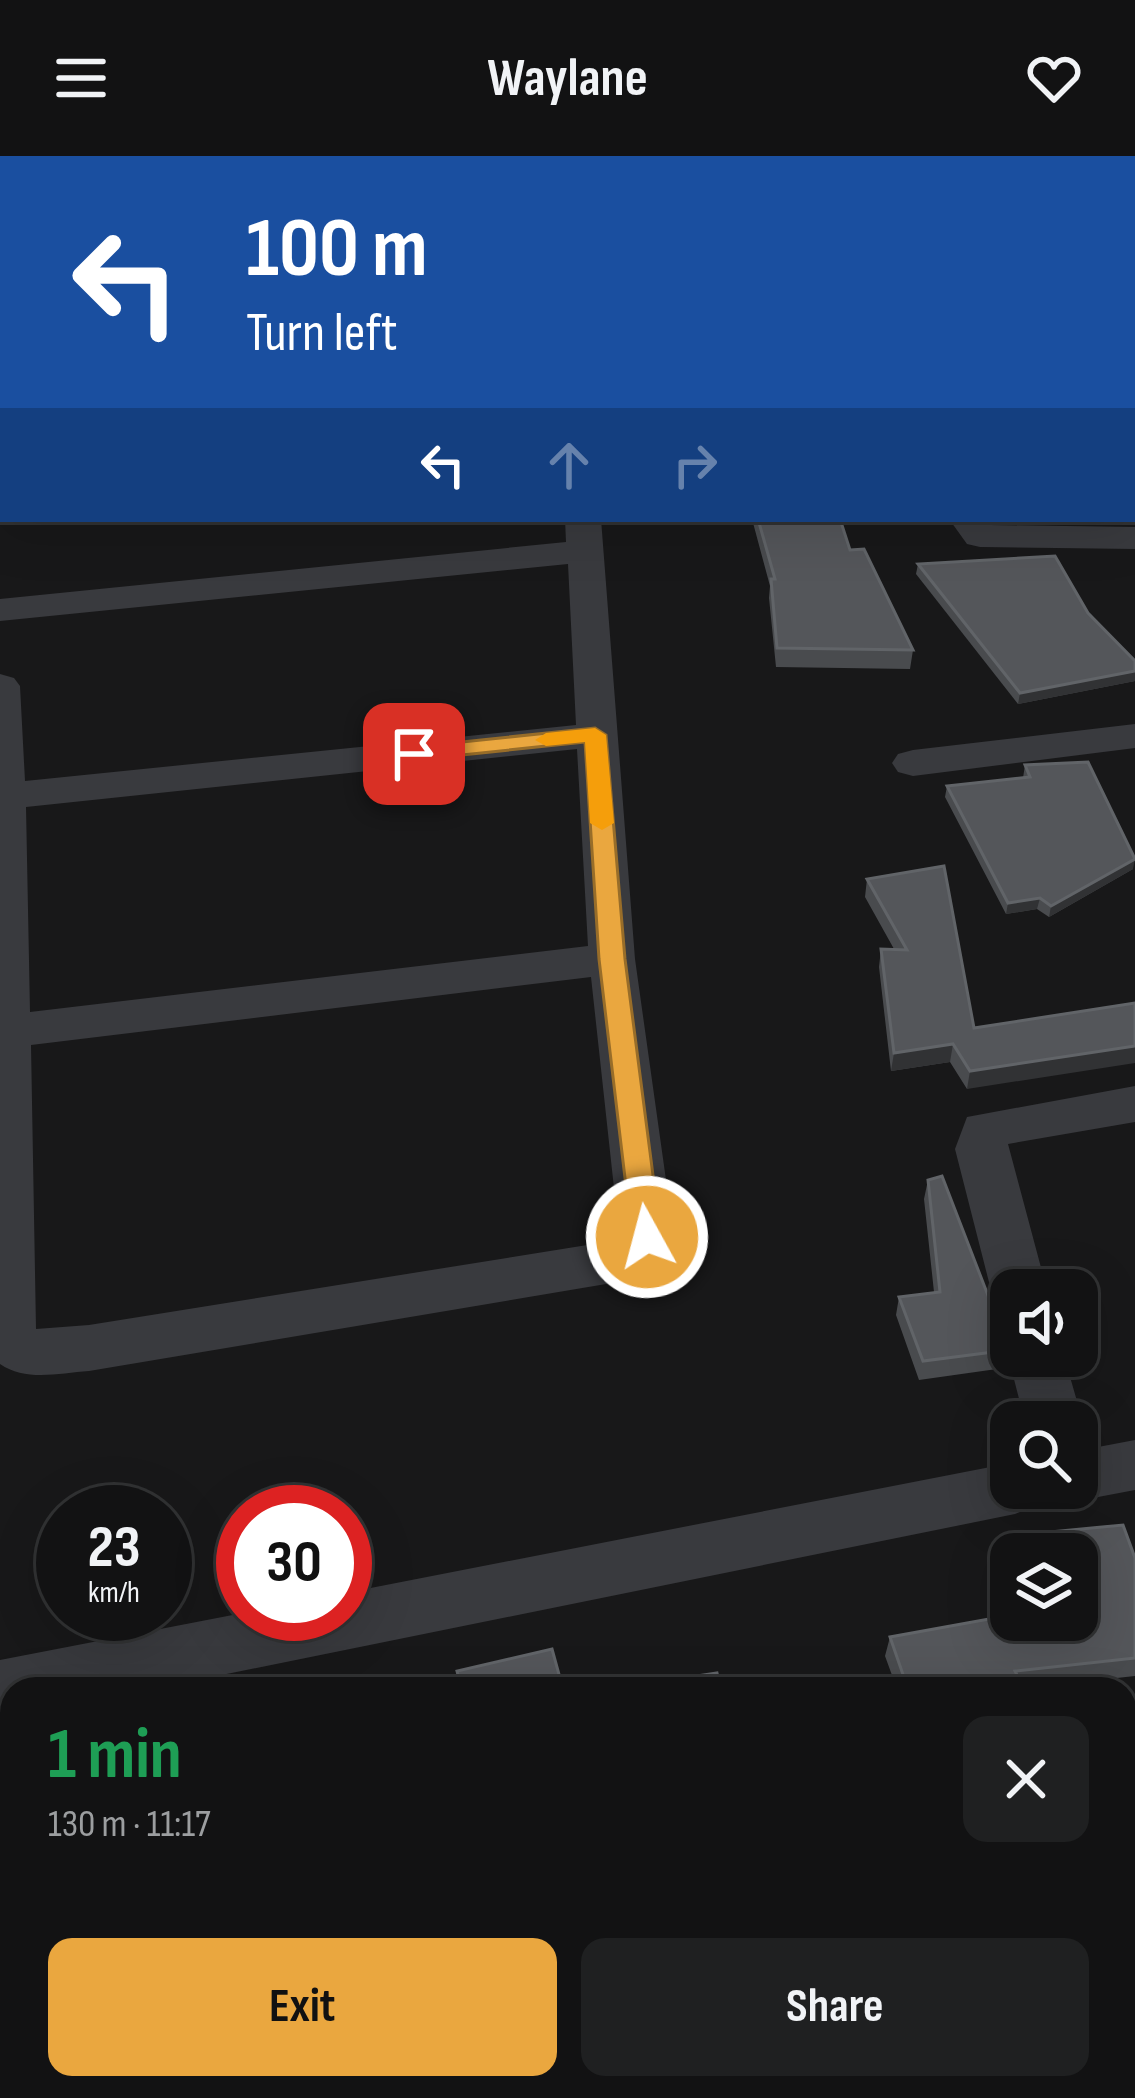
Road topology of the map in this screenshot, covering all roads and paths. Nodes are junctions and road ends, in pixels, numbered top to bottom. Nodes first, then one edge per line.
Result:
1 (969, 522) edge
2 (584, 535) edge
3 (1135, 538) edge
4 (0, 610) edge
5 (0, 686) edge
6 (595, 735) junction
7 (1135, 736) edge
8 (913, 763) dead end
9 (5, 796) junction
10 (2, 863) edge
11 (612, 959) junction
12 (5, 1032) junction
13 (1135, 1104) edge
14 (1013, 1269) edge
15 (1135, 1465) edge
16 (1098, 1472) edge
17 (990, 1493) edge
18 (65, 1677) edge

1 - 3 street
2 - 4 street
2 - 6 street
5 - 9 street
6 - 9 street
6 - 11 street
7 - 8 street
9 - 10 street
10 - 12 street
11 - 12 street
11 - 12 street
13 - 14 street
15 - 16 street
17 - 18 street

